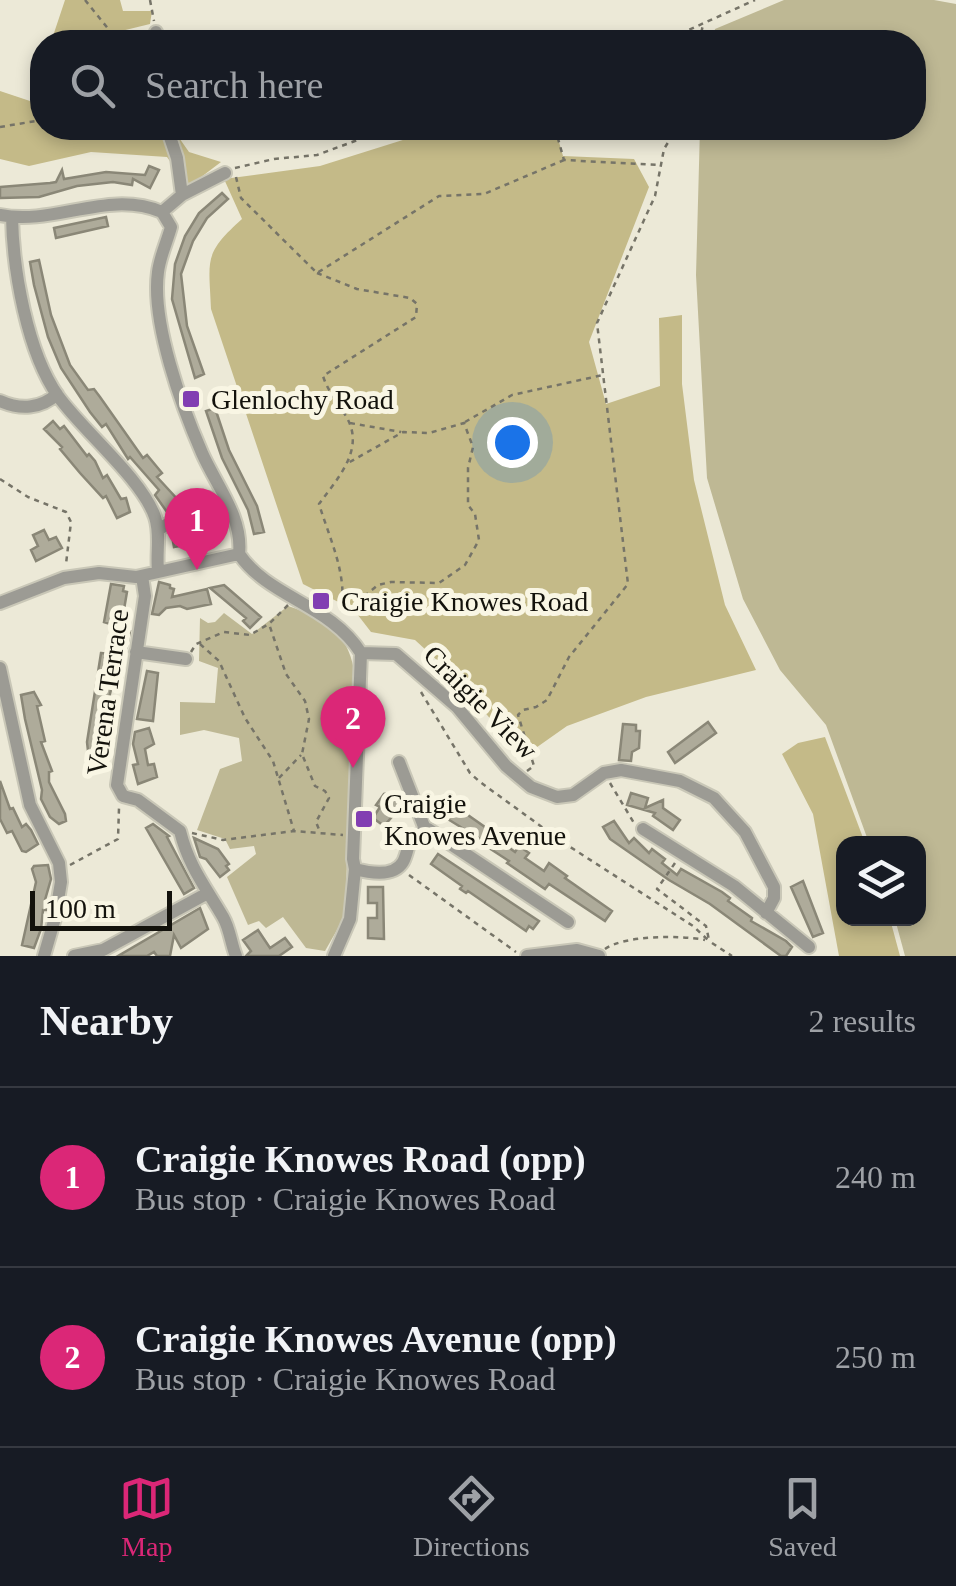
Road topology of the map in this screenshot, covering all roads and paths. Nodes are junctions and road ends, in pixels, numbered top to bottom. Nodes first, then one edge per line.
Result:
1 (86, 0) edge
2 (150, 0) edge
3 (755, 0) edge
4 (703, 24) junction
5 (110, 30) edge
6 (155, 30) edge
7 (689, 30) edge
8 (702, 30) edge
9 (30, 122) edge
10 (0, 127) edge
11 (171, 140) edge
12 (358, 140) edge
13 (558, 140) edge
14 (669, 140) edge
15 (564, 160) junction
16 (660, 165) junction
17 (230, 170) junction
18 (182, 195) junction
19 (162, 212) junction
20 (6, 216) edge
21 (317, 272) junction
22 (606, 374) junction
23 (57, 394) junction
24 (0, 402) edge
25 (350, 423) junction
26 (464, 423) junction
27 (403, 432) junction
28 (348, 463) junction
29 (0, 479) edge
30 (209, 498) dead end
31 (158, 530) junction
32 (239, 554) junction
33 (158, 570) junction
34 (142, 576) junction
35 (64, 578) junction
36 (293, 597) junction
37 (343, 601) junction
38 (0, 603) edge
39 (269, 624) junction
40 (339, 626) junction
41 (200, 644) junction
42 (136, 652) junction
43 (361, 653) junction
44 (180, 658) joint
45 (0, 668) edge
46 (412, 668) junction
47 (302, 754) junction
48 (399, 762) dead end
49 (604, 772) junction
50 (279, 778) junction
51 (520, 778) junction
52 (119, 792) junction
53 (643, 829) joint
54 (424, 830) junction
55 (294, 831) junction
56 (320, 832) junction
57 (181, 834) junction
58 (354, 836) junction
59 (681, 854) junction
60 (356, 869) junction
61 (60, 870) junction
62 (409, 875) dead end
63 (206, 894) junction
64 (766, 912) junction
65 (568, 922) dead end
66 (710, 942) junction
67 (809, 947) dead end
68 (544, 954) edge
69 (44, 956) edge
70 (74, 956) edge
71 (236, 956) edge
72 (334, 956) edge
73 (524, 956) edge
74 (598, 956) edge
75 (732, 956) edge

1 - 5 path
2 - 6 path
3 - 4 path
4 - 7 path
4 - 8 path
9 - 10 path
11 - 18 street
12 - 17 path
13 - 15 path
14 - 16 path
15 - 16 path
15 - 21 path
16 - 22 path
17 - 18 street
17 - 21 path
18 - 19 street
19 - 20 street
19 - 32 street
20 - 23 street
21 - 25 path
22 - 26 path
22 - 51 path
23 - 24 street
23 - 31 street
25 - 27 path
25 - 28 path
26 - 27 path
26 - 37 path
27 - 28 path
28 - 37 path
29 - 35 path
30 - 31 street
31 - 33 street
32 - 33 street
32 - 36 street
33 - 34 street
34 - 35 street
34 - 42 street, Verena Terrace
35 - 38 street
36 - 39 path
36 - 40 street
37 - 40 path
39 - 41 path
39 - 47 path
40 - 43 street
41 - 44 path
41 - 50 path
42 - 44 street
42 - 52 street, Verena Terrace
43 - 46 street, Craigie View
43 - 58 street
45 - 61 street
46 - 51 street, Craigie View
46 - 66 path
47 - 50 path
47 - 56 path
48 - 54 street
49 - 51 street, Craigie View
49 - 53 path
49 - 64 street
50 - 55 path
52 - 57 street, Verena Terrace
52 - 61 path
53 - 59 street
54 - 60 street
54 - 65 street
55 - 56 path
55 - 57 path
56 - 58 path
57 - 63 street
58 - 60 street
59 - 64 street
59 - 66 path
60 - 72 street
61 - 69 street
62 - 73 path
63 - 70 street
63 - 71 street
64 - 67 street
66 - 74 path
66 - 75 path
68 - 73 street
68 - 74 street

